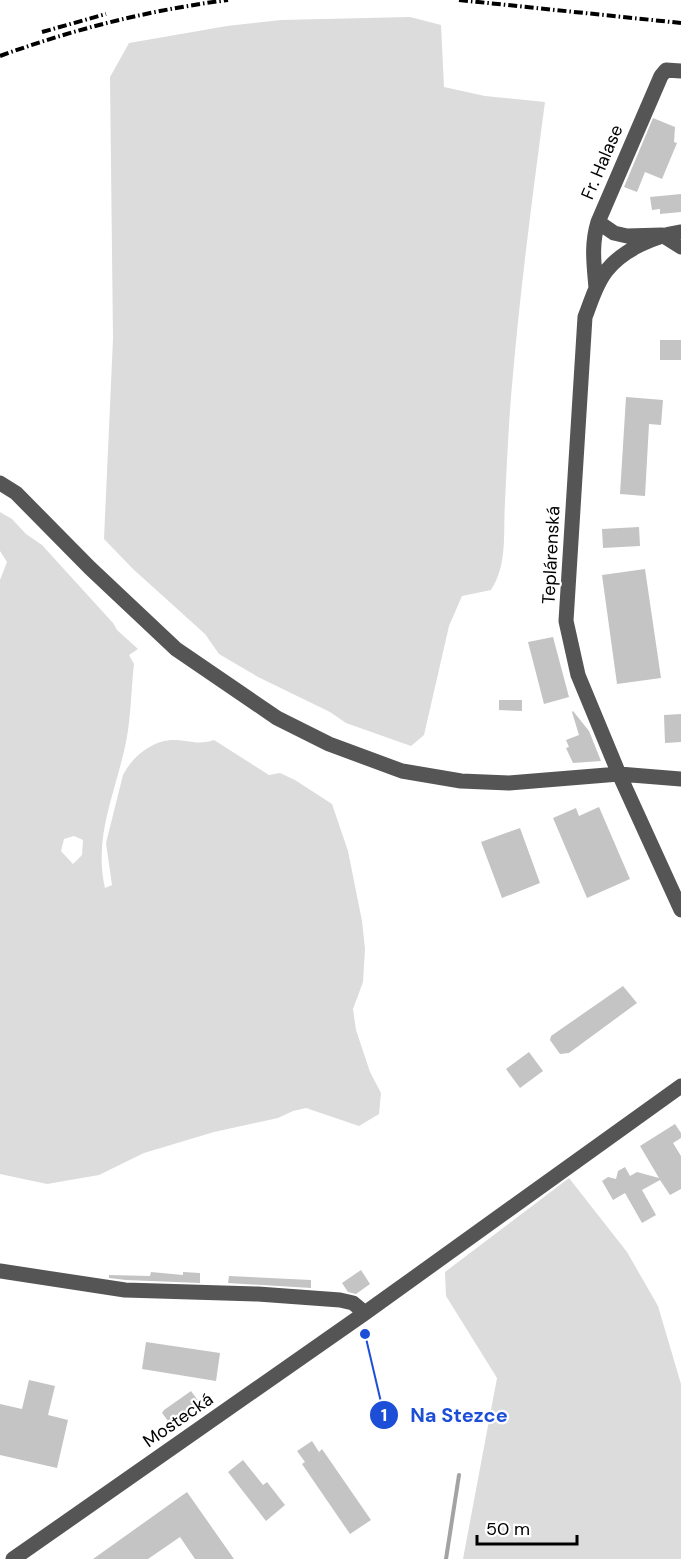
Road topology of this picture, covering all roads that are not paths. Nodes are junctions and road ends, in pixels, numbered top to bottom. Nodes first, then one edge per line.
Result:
1 (681, 71) edge
2 (598, 222) junction
3 (681, 232) edge
4 (662, 235) junction
5 (681, 247) edge
6 (596, 288) junction
7 (0, 483) edge
8 (619, 774) junction
9 (681, 778) edge
10 (681, 910) edge
11 (681, 1086) edge
12 (0, 1272) edge
13 (365, 1312) junction
14 (13, 1559) edge

1 - 2 street, Fr. Halase
2 - 4 street, Fr. Halase
2 - 6 street
3 - 4 street, Teplárenská
4 - 5 street
4 - 6 street, Teplárenská
6 - 8 street, Teplárenská
7 - 8 street
8 - 9 street
8 - 10 street, Teplárenská
11 - 13 street, Mostecká
12 - 13 street
13 - 14 street, Mostecká

